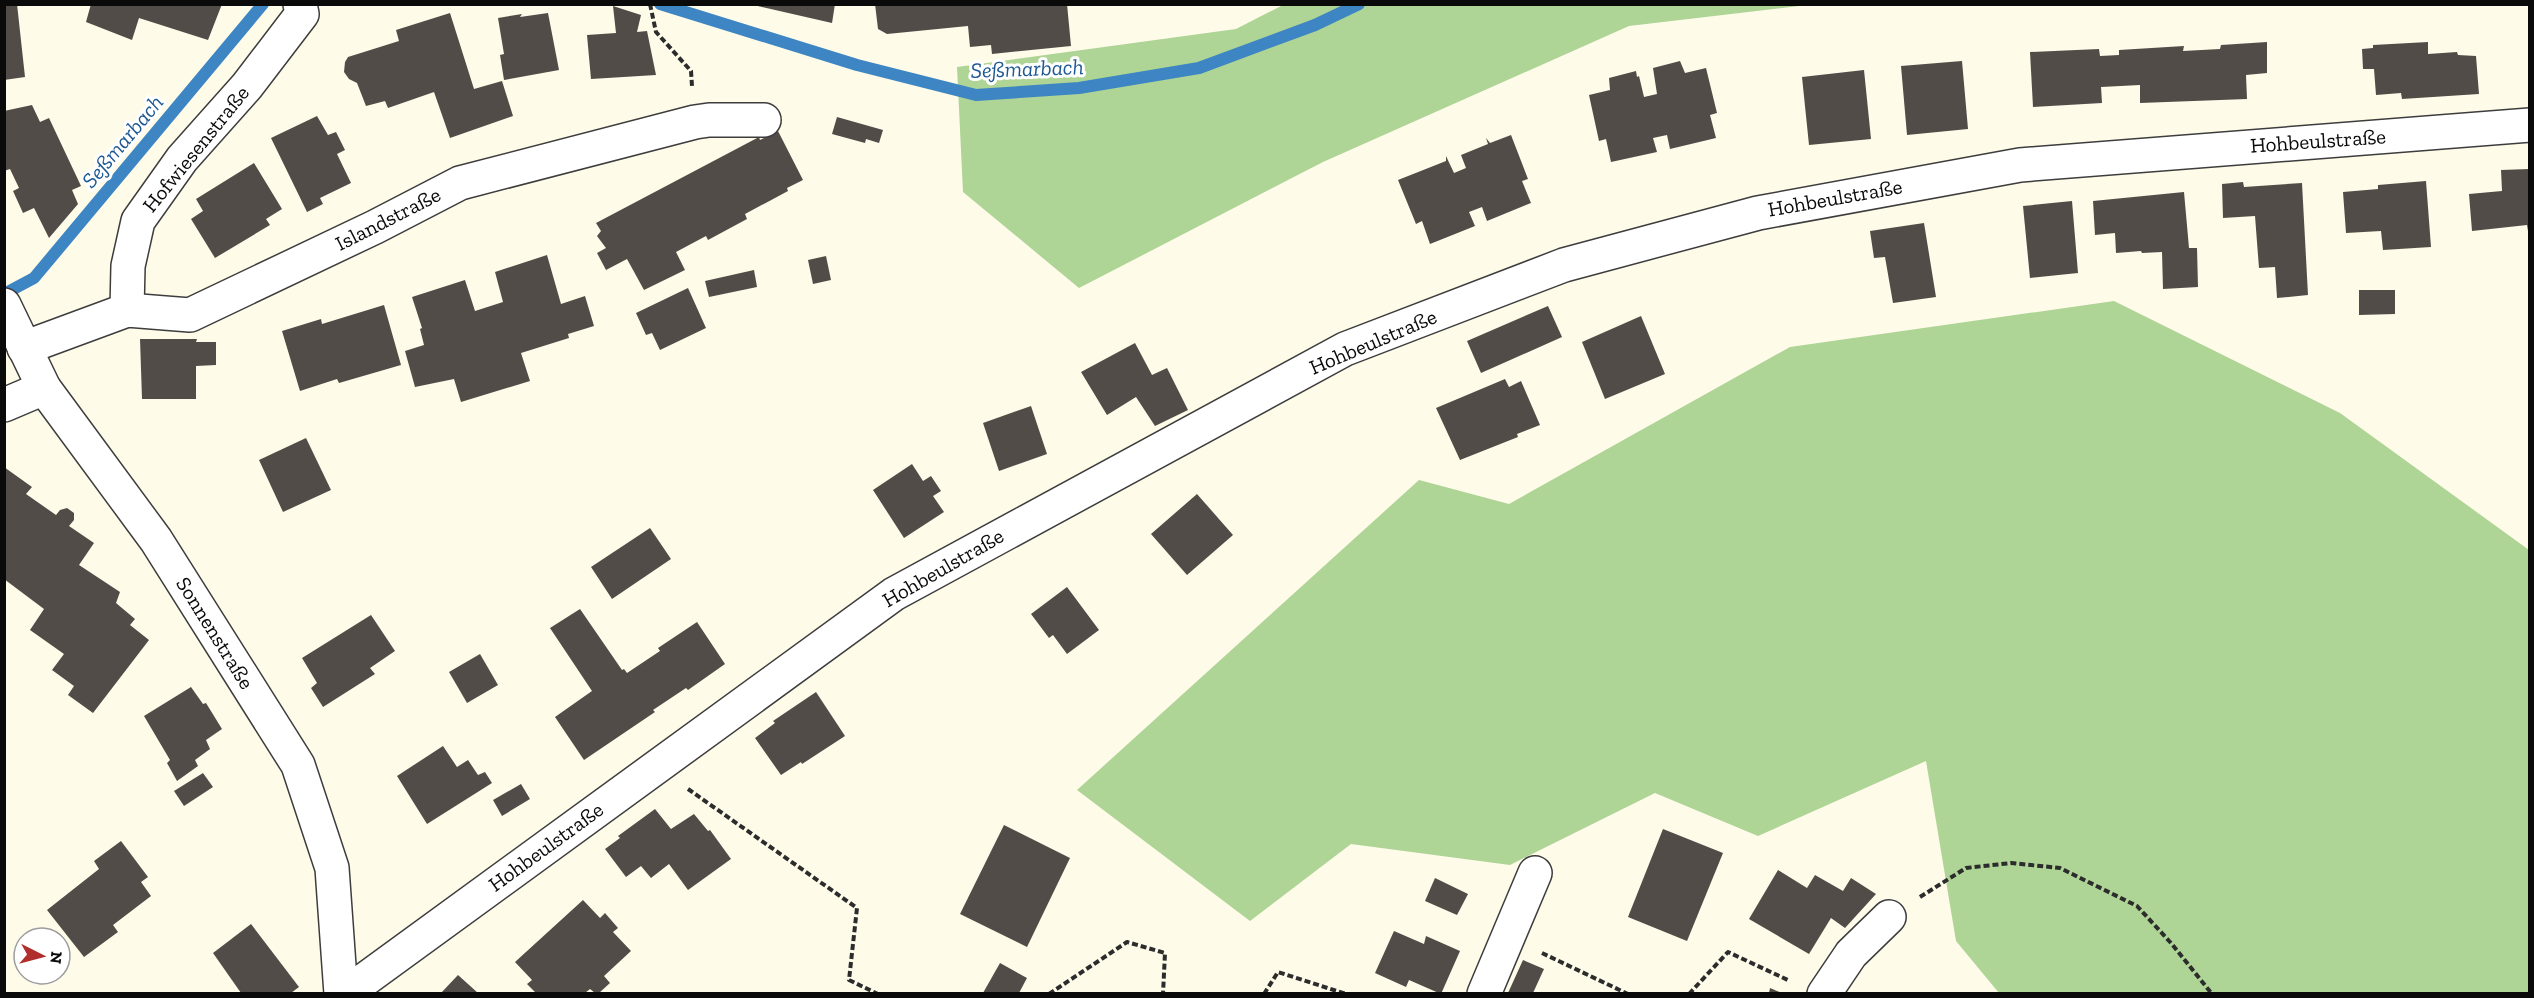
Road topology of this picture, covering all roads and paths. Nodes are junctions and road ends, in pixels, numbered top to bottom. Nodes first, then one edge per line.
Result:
1 (650, 4) edge
2 (301, 9) edge
3 (764, 120) dead end
4 (695, 122) junction
5 (2529, 125) edge
6 (127, 310) junction
7 (14, 325) edge
8 (44, 388) junction
9 (4, 405) edge
10 (656, 766) junction
11 (1535, 873) dead end
12 (1889, 917) joint
13 (1509, 935) junction
14 (1811, 989) edge
15 (343, 993) edge
16 (878, 993) edge
17 (1050, 993) edge
18 (1163, 993) edge
19 (1264, 993) edge
20 (1346, 993) edge
21 (1484, 993) edge
22 (1628, 993) edge
23 (1689, 993) edge
24 (2212, 993) edge

1 - 4 path
2 - 6 street, Hofwiesenstraße
3 - 4 street, Islandstraße
4 - 6 street, Islandstraße
5 - 10 street, Hohbeulstraße
6 - 7 street, Islandstraße
7 - 8 street, Sonnenstraße
8 - 9 street
8 - 15 street, Sonnenstraße
10 - 15 street, Hohbeulstraße
10 - 16 path
11 - 13 street
12 - 14 street
12 - 24 path
13 - 21 street
13 - 22 path
14 - 23 path
17 - 18 path
19 - 20 path

